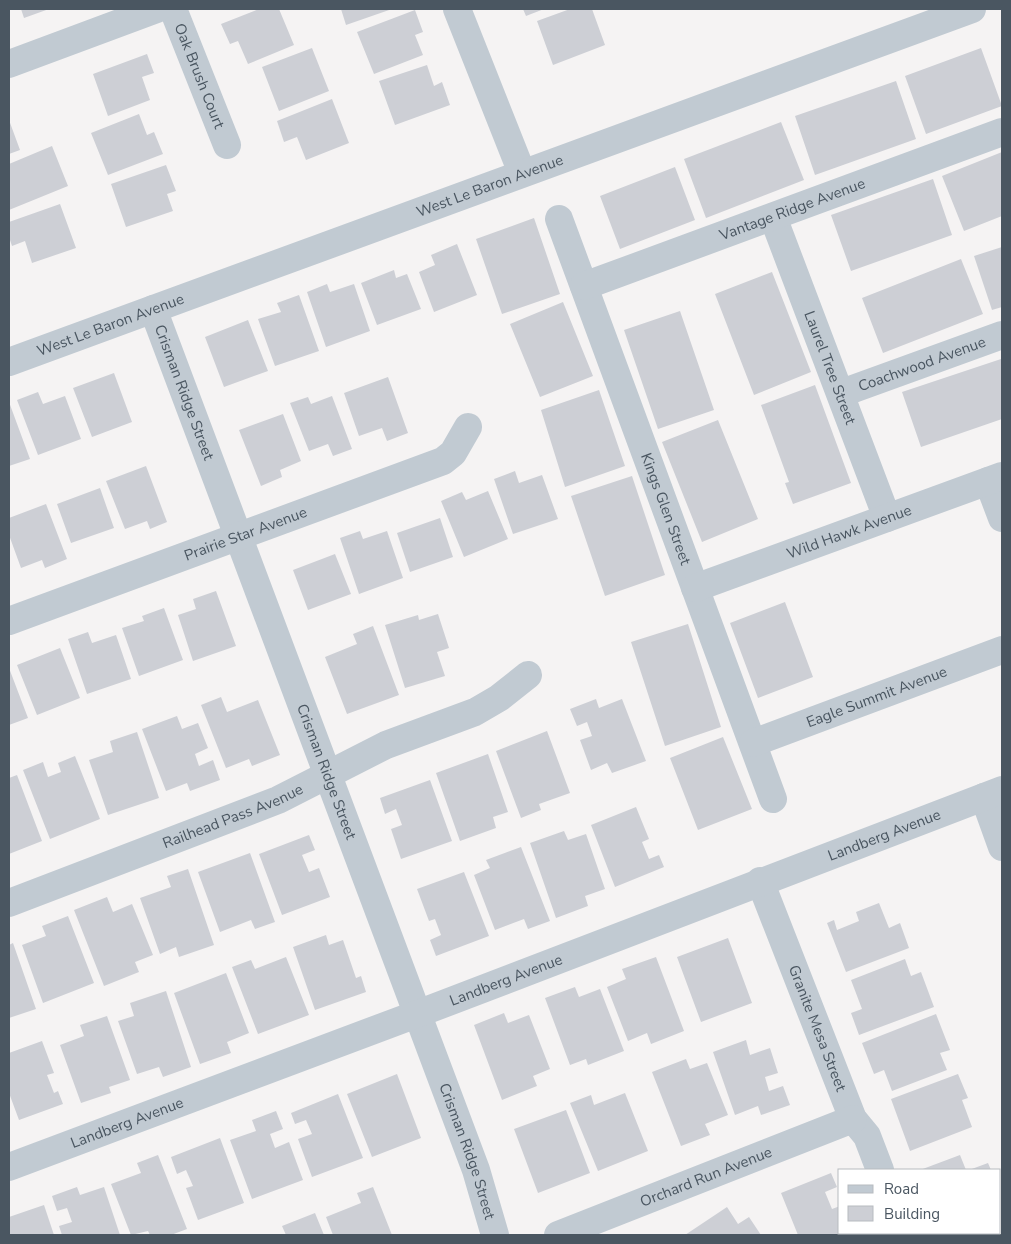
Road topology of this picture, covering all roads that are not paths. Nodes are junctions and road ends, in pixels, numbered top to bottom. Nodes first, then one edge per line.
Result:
1 (157, 9) edge
2 (173, 9) edge
3 (457, 9) edge
4 (972, 9) edge
5 (9, 64) edge
6 (1002, 132) edge
7 (227, 145) dead end
8 (522, 173) junction
9 (773, 217) junction
10 (559, 219) dead end
11 (584, 286) junction
12 (153, 309) junction
13 (1002, 335) edge
14 (9, 362) edge
15 (842, 393) junction
16 (468, 427) dead end
17 (995, 479) edge
18 (887, 518) junction
19 (1002, 518) edge
20 (239, 536) junction
21 (696, 588) junction
22 (9, 620) edge
23 (1002, 650) edge
24 (528, 674) dead end
25 (753, 743) junction
26 (327, 774) junction
27 (993, 793) edge
28 (774, 799) dead end
29 (1002, 847) edge
30 (760, 881) junction
31 (9, 902) edge
32 (417, 1014) junction
33 (853, 1120) junction
34 (9, 1167) edge
35 (880, 1169) edge
36 (495, 1235) edge
37 (558, 1235) edge

1 - 5 street
2 - 7 street, Oak Brush Court
3 - 8 street
4 - 8 street, West Le Baron Avenue
6 - 9 street, Vantage Ridge Avenue
8 - 12 street, West Le Baron Avenue
9 - 11 street, Vantage Ridge Avenue
9 - 15 street, Laurel Tree Street
10 - 11 street, Kings Glen Street
11 - 21 street, Kings Glen Street
12 - 14 street, West Le Baron Avenue
12 - 20 street, Crisman Ridge Street
13 - 15 street, Coachwood Avenue
15 - 18 street, Laurel Tree Street
16 - 20 street, Prairie Star Avenue
17 - 18 street, Wild Hawk Avenue
17 - 19 street
18 - 21 street, Wild Hawk Avenue
20 - 22 street, Prairie Star Avenue
20 - 26 street, Crisman Ridge Street
21 - 25 street, Kings Glen Street
23 - 25 street, Eagle Summit Avenue
24 - 26 street, Railhead Pass Avenue
25 - 28 street, Kings Glen Street
26 - 31 street, Railhead Pass Avenue
26 - 32 street, Crisman Ridge Street
27 - 29 street
27 - 30 street, Landberg Avenue
30 - 32 street, Landberg Avenue
30 - 33 street, Granite Mesa Street
32 - 34 street, Landberg Avenue
32 - 36 street, Crisman Ridge Street
33 - 35 street, Granite Mesa Street
33 - 37 street, Orchard Run Avenue

